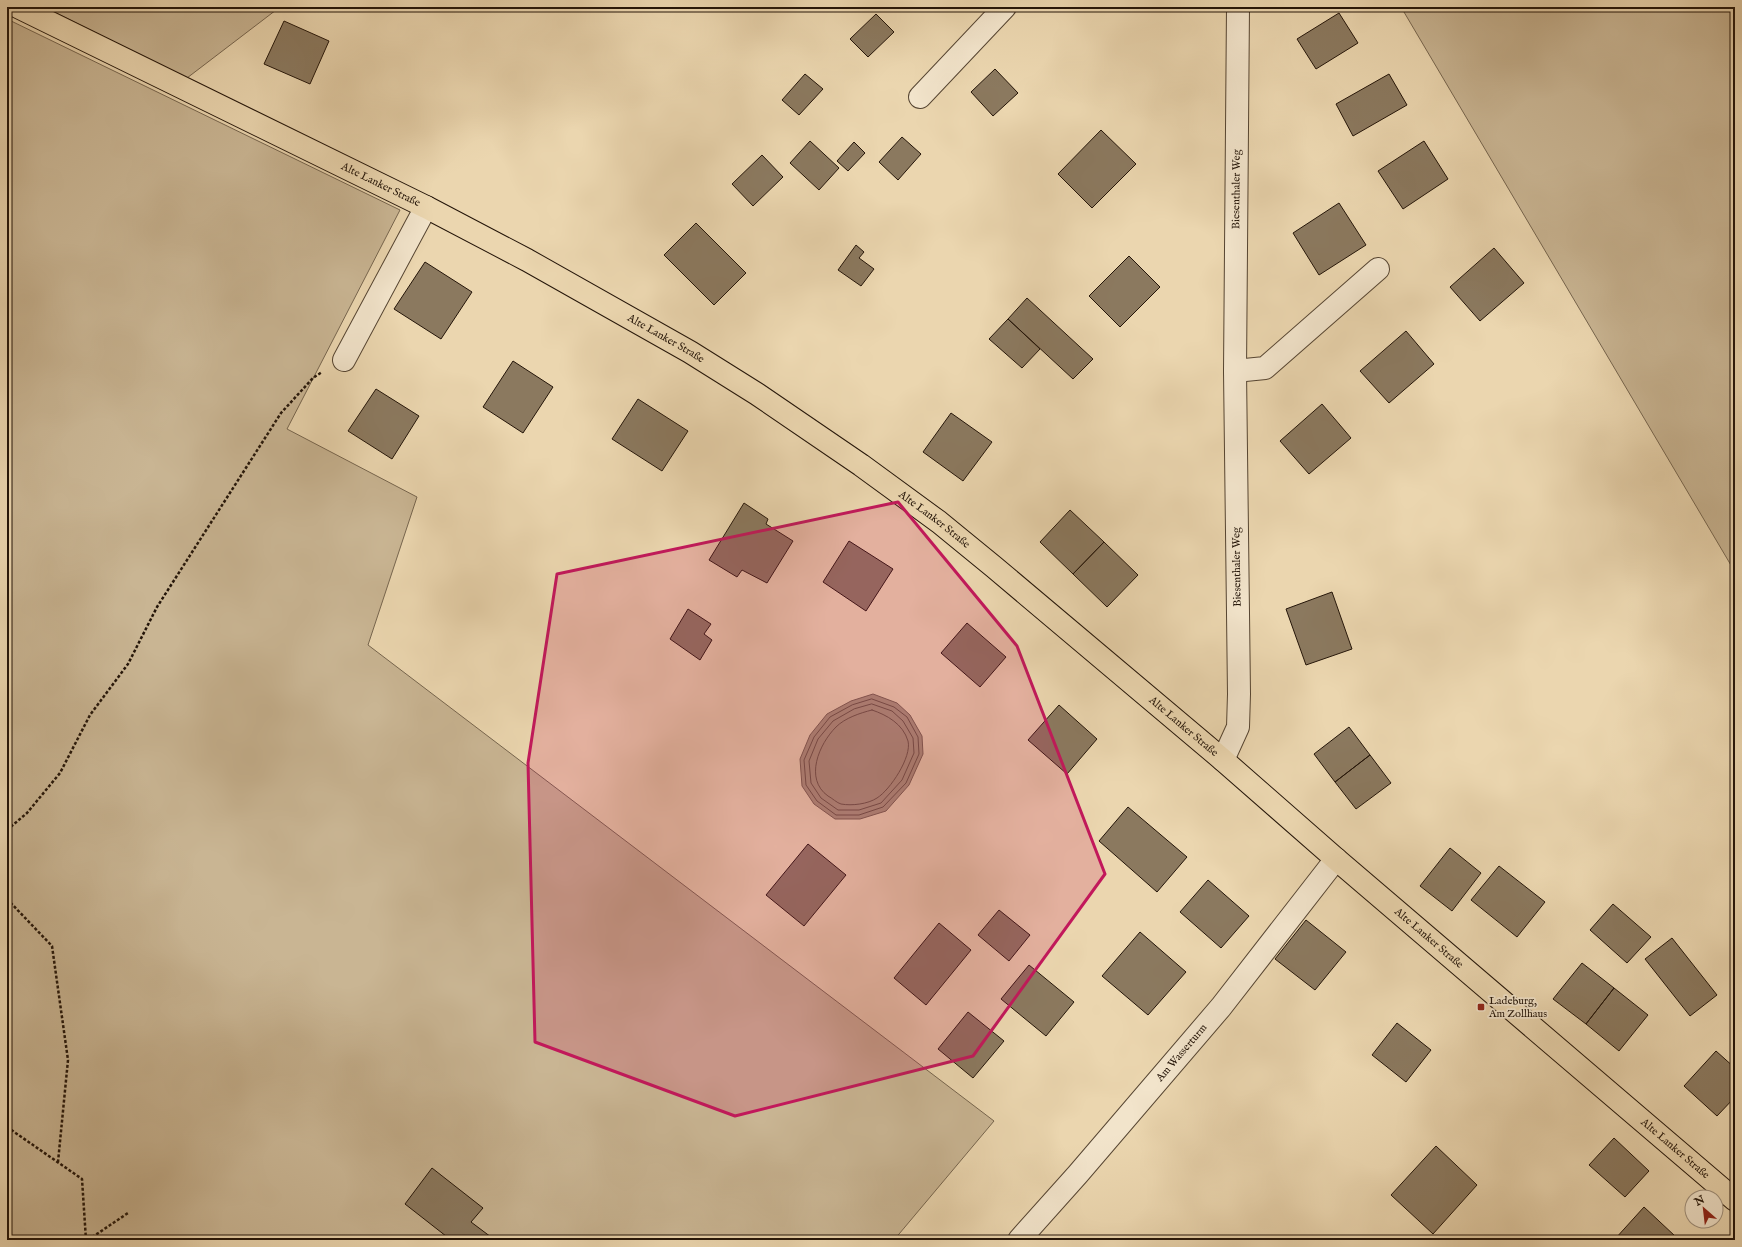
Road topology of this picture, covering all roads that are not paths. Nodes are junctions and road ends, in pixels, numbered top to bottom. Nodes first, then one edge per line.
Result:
1 (18, 7) edge
2 (1005, 7) edge
3 (1238, 7) edge
4 (920, 97) dead end
5 (426, 207) junction
6 (1378, 269) dead end
7 (344, 360) road end
8 (1235, 371) junction
9 (1223, 760) junction
10 (1336, 859) junction
11 (1735, 1200) edge
12 (1019, 1240) edge

1 - 5 main road, Alte Lanker Straße
2 - 4 street
3 - 8 street, Biesenthaler Weg
5 - 7 street
5 - 9 main road, Alte Lanker Straße
6 - 8 street
8 - 9 street, Biesenthaler Weg
9 - 10 main road, Alte Lanker Straße
10 - 11 main road, Alte Lanker Straße
10 - 12 street, Am Wasserturm

